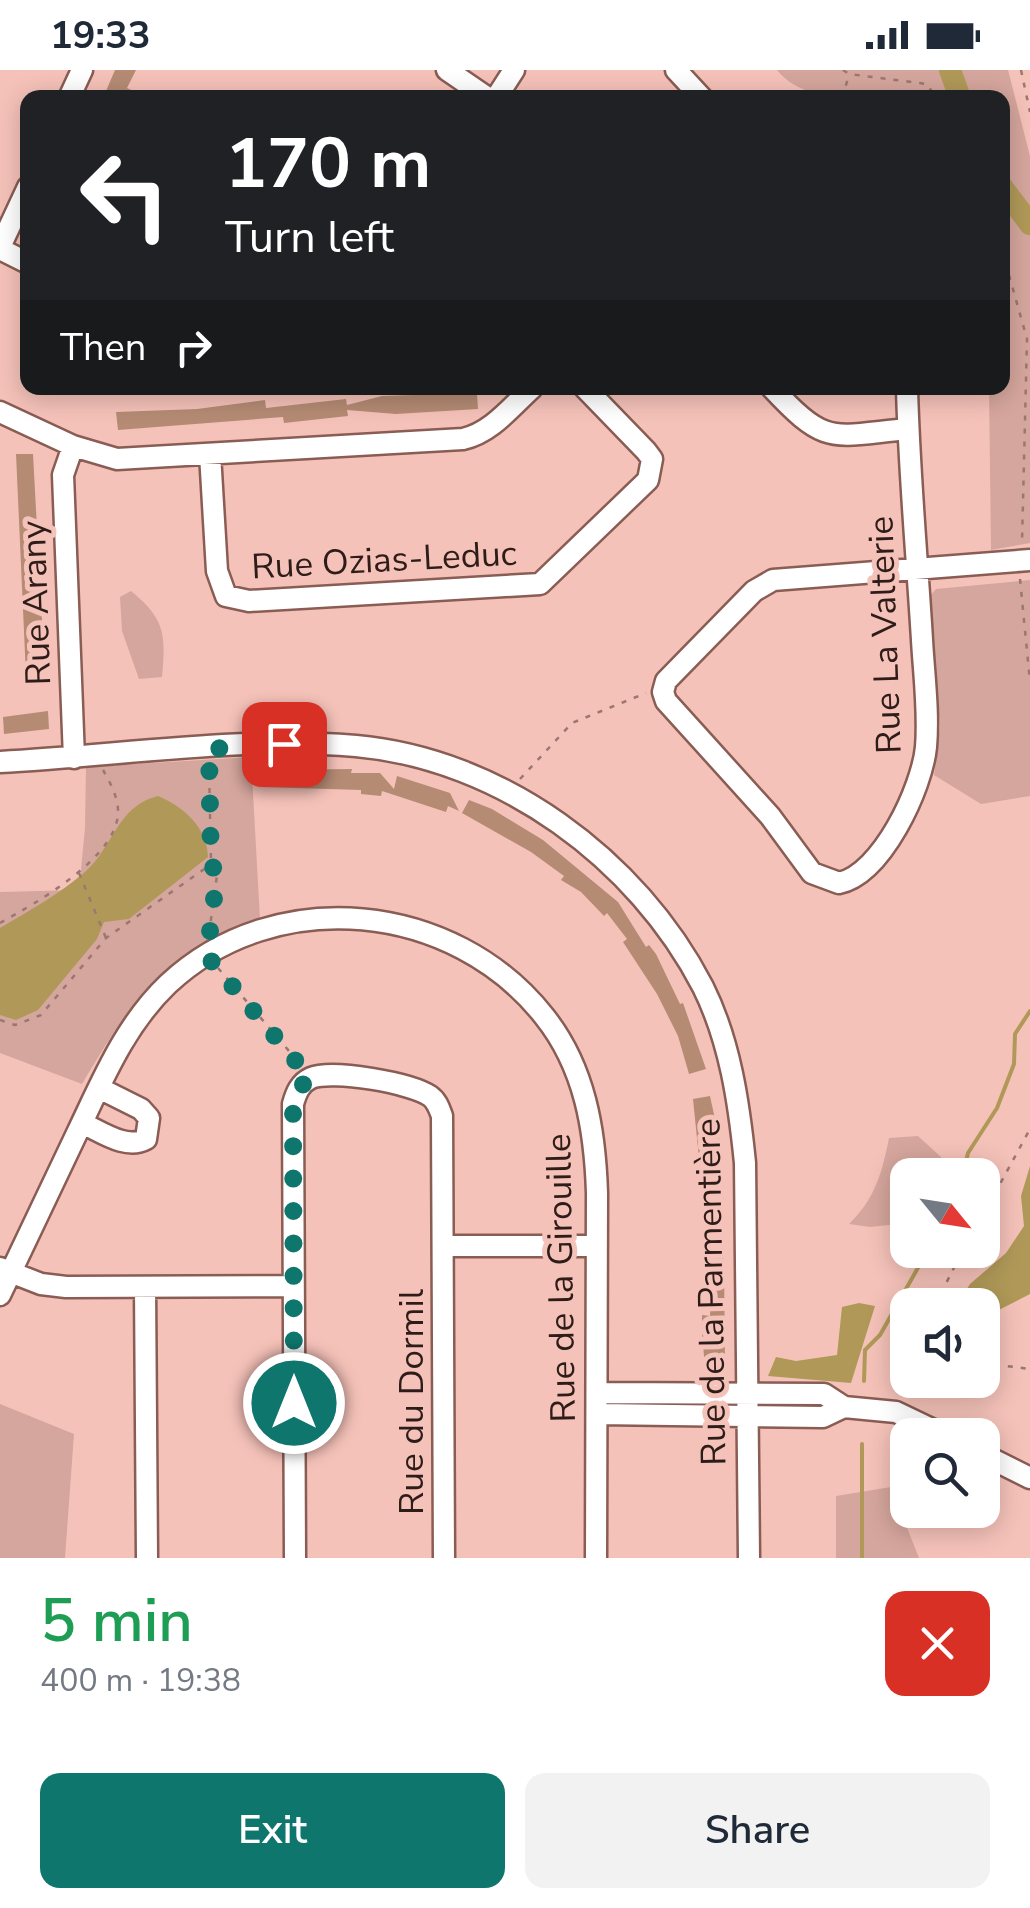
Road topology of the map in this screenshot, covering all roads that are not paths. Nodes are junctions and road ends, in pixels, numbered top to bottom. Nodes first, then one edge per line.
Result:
1 (447, 70) edge
2 (676, 70) edge
3 (476, 90) edge
4 (695, 90) edge
5 (20, 205) edge
6 (0, 248) edge
7 (524, 395) edge
8 (592, 395) edge
9 (779, 395) edge
10 (906, 395) edge
11 (0, 412) edge
12 (908, 429) junction
13 (73, 446) junction
14 (210, 454) junction
15 (1027, 561) edge
16 (918, 571) junction
17 (85, 758) junction
18 (0, 762) edge
19 (99, 1088) junction
20 (82, 1123) junction
21 (442, 1246) junction
22 (595, 1246) junction
23 (5, 1271) edge
24 (293, 1286) junction
25 (145, 1287) junction
26 (0, 1295) edge
27 (748, 1392) junction
28 (598, 1404) junction
29 (844, 1407) junction
30 (748, 1416) junction
31 (909, 1418) edge
32 (1000, 1463) edge
33 (1030, 1478) edge
34 (147, 1558) edge
35 (295, 1558) edge
36 (444, 1558) edge
37 (596, 1558) edge
38 (749, 1558) edge

1 - 3 street
2 - 4 street
5 - 6 street
7 - 14 street
8 - 14 street, Rue Ozias-Leduc
9 - 12 street
10 - 12 street, Rue La Valterie
11 - 13 street
12 - 16 street, Rue La Valterie
13 - 14 street
13 - 17 street, Rue Arany
15 - 16 street
16 - 16 street, Rue La Valterie
17 - 18 street, Rue de la Parmentière
17 - 27 street, Rue de la Parmentière
19 - 20 street, Rue de la Girouille
19 - 20 street
19 - 22 street, Rue de la Girouille
20 - 23 street, Rue de la Girouille
21 - 22 street
21 - 24 street, Rue du Dormil
21 - 36 street, Rue du Dormil
22 - 28 street, Rue de la Girouille
23 - 25 street
23 - 26 street, Rue de la Girouille
24 - 25 street
24 - 35 street
25 - 34 street
27 - 28 street
27 - 29 street
27 - 30 street, Rue de la Parmentière
28 - 30 street
28 - 37 street, Rue de la Girouille
29 - 30 street
29 - 31 street
30 - 38 street, Rue de la Parmentière
32 - 33 street

